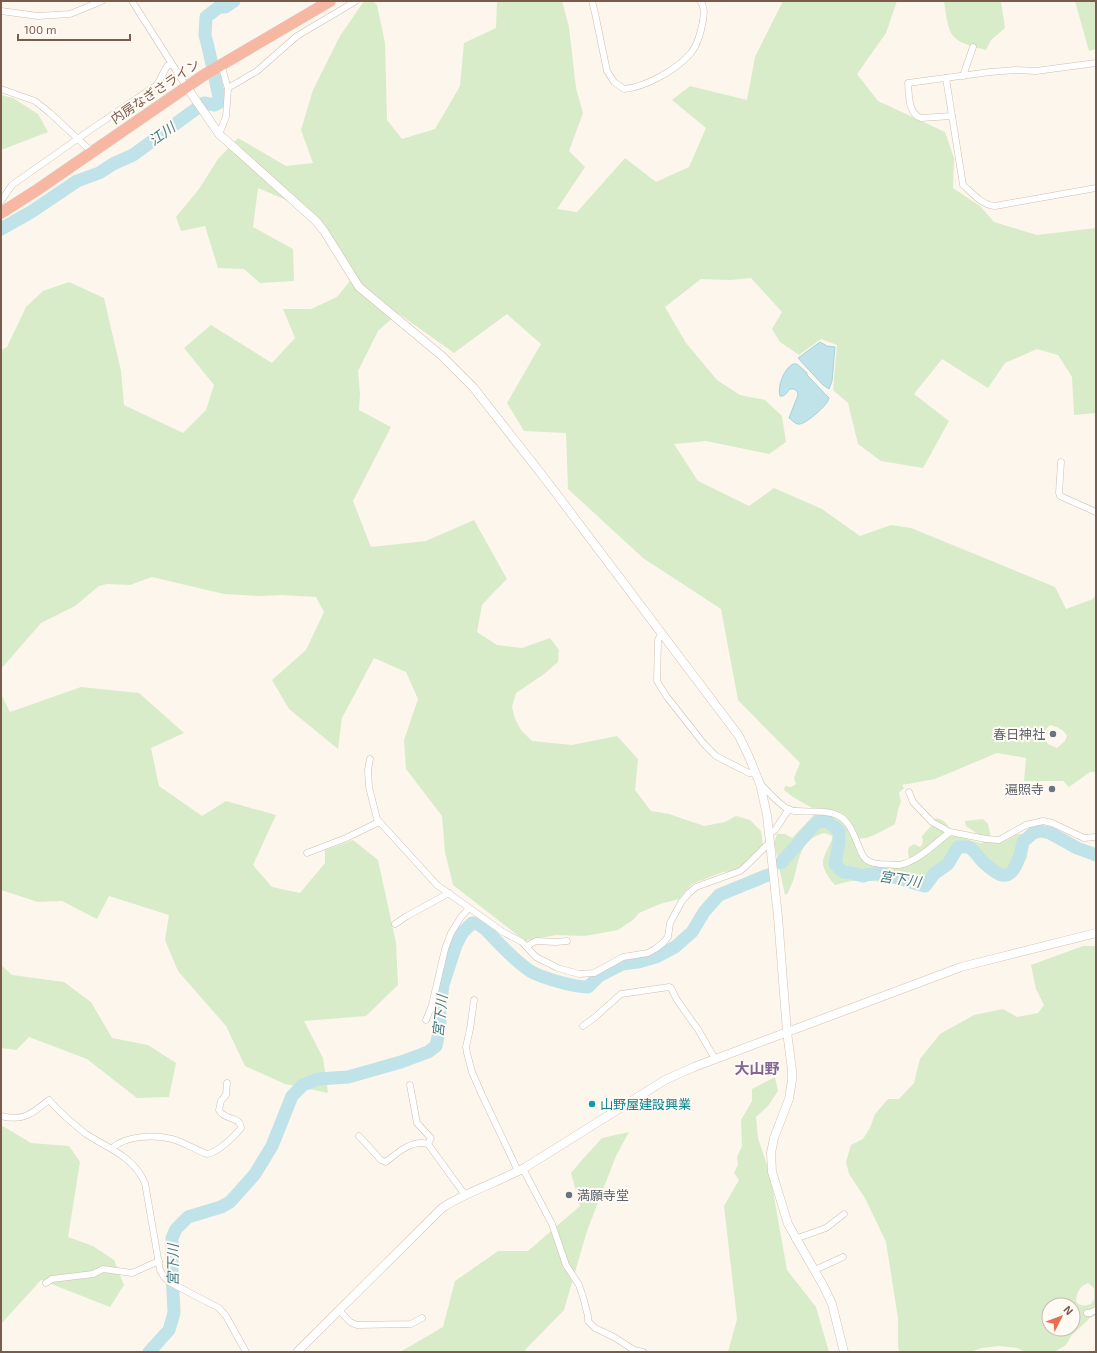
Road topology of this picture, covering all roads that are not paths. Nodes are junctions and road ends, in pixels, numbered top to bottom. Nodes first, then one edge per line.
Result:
1 (102, 1) edge
2 (132, 1) edge
3 (330, 1) edge
4 (356, 1) edge
5 (592, 1) edge
6 (700, 1) edge
7 (1, 11) edge
8 (973, 47) dead end
9 (1096, 63) edge
10 (172, 64) junction
11 (221, 64) junction
12 (962, 76) junction
13 (946, 78) junction
14 (186, 86) junction
15 (228, 88) junction
16 (1, 89) edge
17 (952, 116) junction
18 (219, 134) junction
19 (77, 139) junction
20 (92, 152) junction
21 (1096, 188) edge
22 (1, 201) edge
23 (1, 213) edge
24 (1061, 462) dead end
25 (1096, 512) edge
26 (662, 633) junction
27 (370, 759) dead end
28 (756, 774) junction
29 (760, 784) junction
30 (909, 792) dead end
31 (789, 809) junction
32 (379, 822) junction
33 (950, 832) junction
34 (1096, 837) edge
35 (770, 838) junction
36 (307, 853) dead end
37 (449, 893) junction
38 (469, 908) junction
39 (396, 924) dead end
40 (1096, 933) edge
41 (567, 942) dead end
42 (528, 946) junction
43 (474, 1000) dead end
44 (426, 1020) dead end
45 (583, 1026) dead end
46 (787, 1032) junction
47 (715, 1059) junction
48 (227, 1083) dead end
49 (410, 1085) dead end
50 (1, 1116) edge
51 (359, 1136) dead end
52 (428, 1144) junction
53 (112, 1148) junction
54 (521, 1170) junction
55 (465, 1195) junction
56 (844, 1214) dead end
57 (795, 1239) junction
58 (843, 1257) dead end
59 (158, 1260) junction
60 (815, 1270) junction
61 (46, 1283) dead end
62 (339, 1310) junction
63 (1096, 1310) edge
64 (1087, 1312) dead end
65 (422, 1318) dead end
66 (246, 1352) edge
67 (297, 1352) edge
68 (643, 1352) edge
69 (844, 1352) edge

1 - 7 street
2 - 10 street
3 - 11 highway, 内房なぎさライン
4 - 15 street
5 - 6 street
8 - 12 street
9 - 12 street
10 - 14 street
10 - 19 street
11 - 14 highway, 内房なぎさライン
11 - 15 street
12 - 13 street
13 - 17 street
13 - 17 street
14 - 18 street
14 - 20 highway, 内房なぎさライン
15 - 18 street
16 - 19 street
17 - 21 street
18 - 26 street
19 - 20 street
19 - 22 street
20 - 23 highway, 内房なぎさライン
24 - 25 street
26 - 28 street
26 - 28 street
27 - 32 street
28 - 29 street
29 - 31 street
29 - 35 street
30 - 33 street
31 - 33 street
31 - 35 street
32 - 36 street
32 - 37 street
33 - 34 street
35 - 42 street
35 - 46 street
37 - 38 street
37 - 39 street
38 - 42 street
38 - 44 street
40 - 46 street
41 - 42 street
43 - 54 street
45 - 47 street
46 - 47 street
46 - 57 street
47 - 54 street
48 - 53 street
49 - 52 street
50 - 53 street
51 - 52 street
52 - 55 street
53 - 59 street
54 - 55 street
54 - 68 street
55 - 62 street
56 - 57 street
57 - 60 street
58 - 60 street
59 - 61 street
59 - 66 street
60 - 69 street
62 - 65 street
62 - 67 street
63 - 64 street

